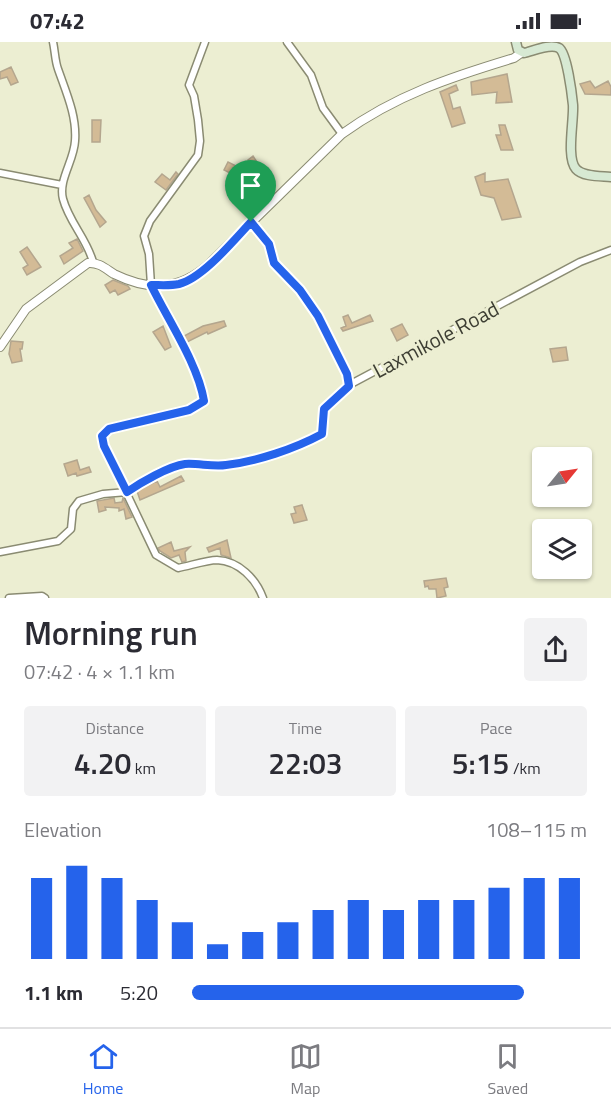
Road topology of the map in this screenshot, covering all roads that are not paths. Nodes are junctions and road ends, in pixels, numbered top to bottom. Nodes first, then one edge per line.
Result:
1 (53, 42) edge
2 (205, 42) edge
3 (286, 42) edge
4 (516, 42) edge
5 (521, 53) junction
6 (342, 134) junction
7 (0, 173) edge
8 (611, 177) edge
9 (62, 185) junction
10 (251, 222) junction
11 (611, 250) edge
12 (93, 262) junction
13 (151, 285) junction
14 (0, 347) edge
15 (349, 386) junction
16 (127, 492) junction
17 (0, 552) edge
18 (9, 598) edge
19 (45, 598) edge
20 (263, 598) edge

1 - 9 street
2 - 13 street
3 - 6 street
4 - 5 main road
5 - 6 street
5 - 8 main road
6 - 10 street
7 - 9 street
9 - 12 street
10 - 13 street
10 - 15 street
11 - 15 street, Laxmikole Road
12 - 13 street
12 - 14 street
13 - 16 street
15 - 16 street, Laxmikole Road
16 - 17 street, Laxmikole Road
16 - 20 street
18 - 19 street

